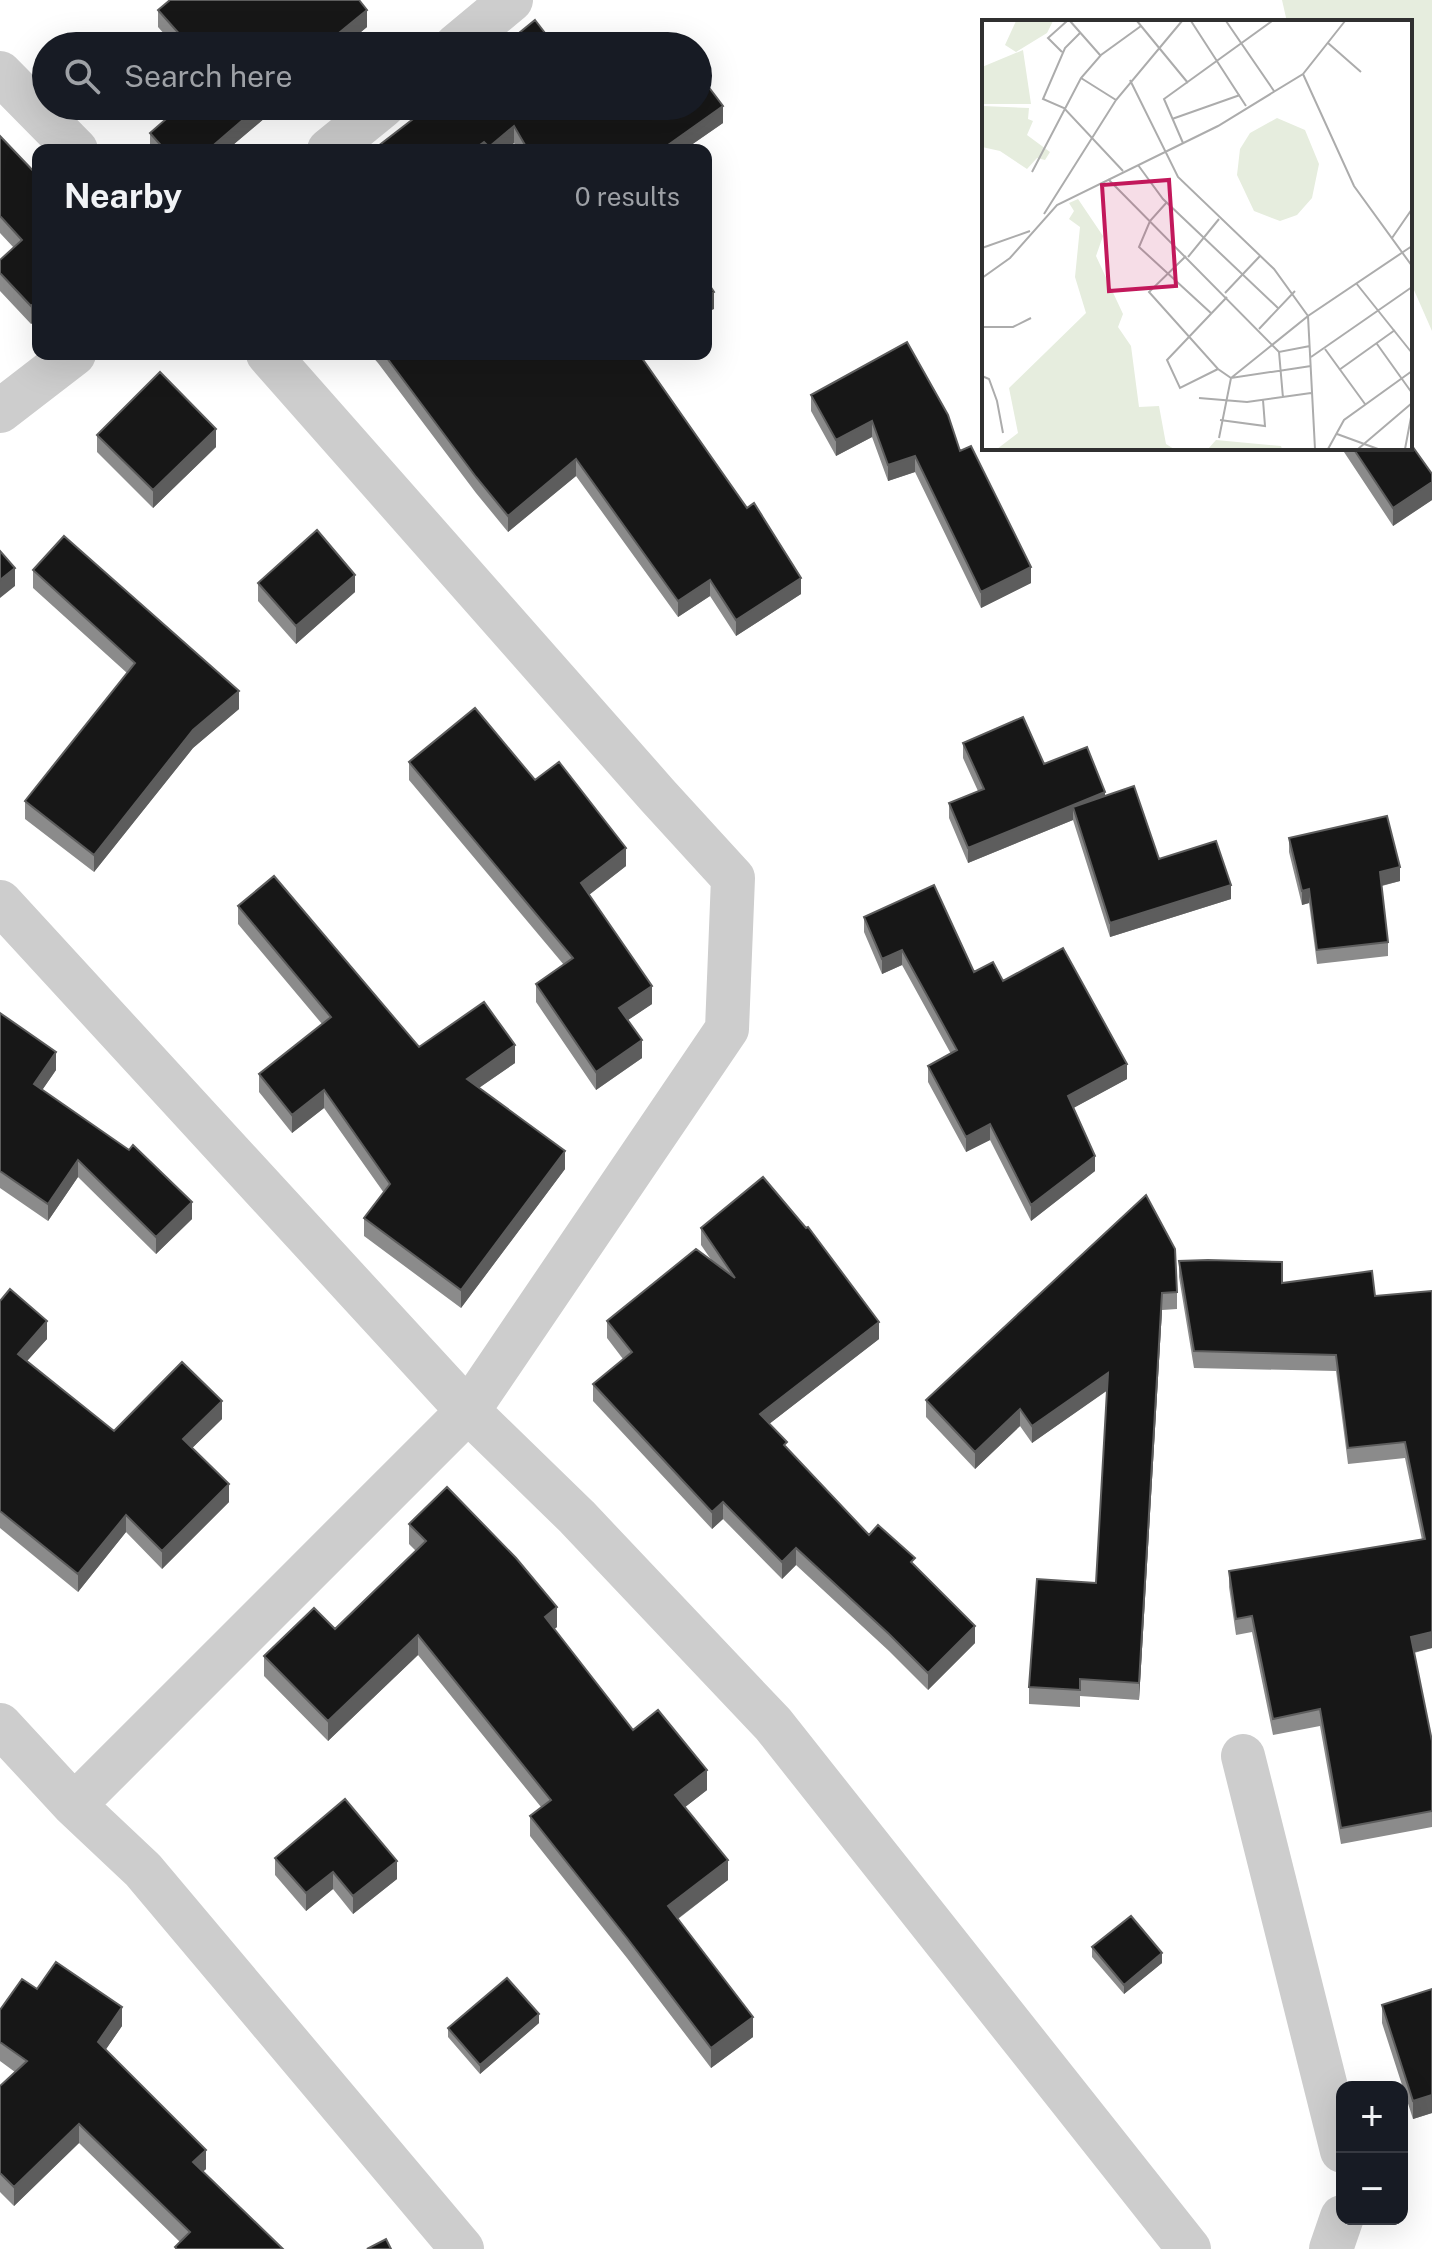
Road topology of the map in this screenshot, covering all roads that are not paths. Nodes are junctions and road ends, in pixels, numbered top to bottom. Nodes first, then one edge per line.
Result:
1 (511, 0) edge
2 (473, 32) edge
3 (0, 73) edge
4 (32, 105) edge
5 (46, 120) edge
6 (366, 120) edge
7 (70, 144) edge
8 (336, 144) edge
9 (66, 360) edge
10 (273, 360) edge
11 (0, 411) edge
12 (0, 902) edge
13 (468, 1411) junction
14 (0, 1725) edge
15 (1243, 1756) dead end
16 (74, 1805) junction
17 (1336, 2127) edge
18 (1339, 2225) edge
19 (462, 2249) edge
20 (1189, 2249) edge
21 (1331, 2249) edge

1 - 2 street
3 - 4 street
5 - 7 street
6 - 8 street
9 - 11 street
10 - 13 street
12 - 13 street
13 - 16 street
13 - 20 street
14 - 16 street
15 - 17 street
16 - 19 street
18 - 21 street

